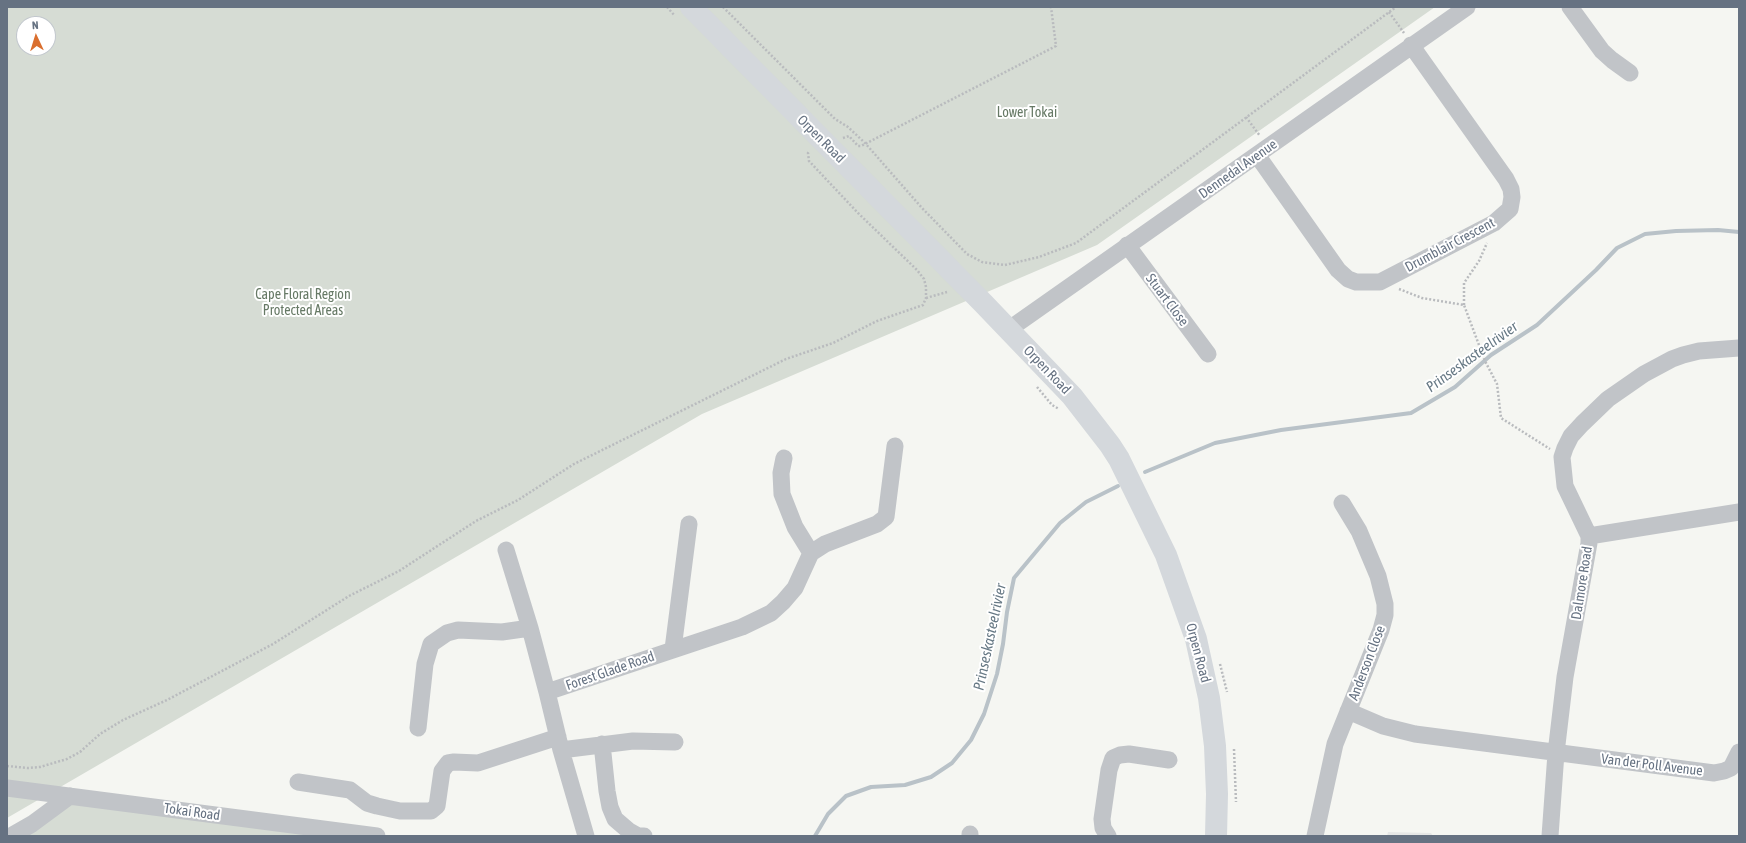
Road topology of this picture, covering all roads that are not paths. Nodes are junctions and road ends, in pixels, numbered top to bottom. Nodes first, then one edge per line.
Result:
1 (690, 7) edge
2 (1467, 7) edge
3 (1570, 7) edge
4 (1411, 45) junction
5 (1630, 73) dead end
6 (1263, 151) junction
7 (1127, 245) junction
8 (1008, 330) junction
9 (1739, 348) edge
10 (1208, 354) dead end
11 (895, 446) dead end
12 (784, 458) dead end
13 (1342, 504) dead end
14 (1739, 512) edge
15 (689, 524) dead end
16 (1589, 536) junction
17 (506, 550) dead end
18 (811, 553) junction
19 (530, 628) junction
20 (672, 649) junction
21 (547, 692) junction
22 (1348, 711) junction
23 (418, 728) dead end
24 (675, 742) dead end
25 (559, 743) junction
26 (602, 744) junction
27 (1739, 752) edge
28 (1556, 753) junction
29 (1169, 760) dead end
30 (298, 782) dead end
31 (7, 788) edge
32 (70, 796) junction
33 (11, 836) edge
34 (377, 836) edge
35 (586, 836) edge
36 (644, 836) edge
37 (1108, 836) edge
38 (1216, 836) edge
39 (1315, 836) edge
40 (1550, 836) edge

1 - 8 main road, Orpen Road
2 - 4 street, Dennedal Avenue
3 - 5 street
4 - 6 street, Dennedal Avenue
4 - 6 street, Drumblair Crescent
6 - 7 street, Dennedal Avenue
7 - 8 street, Dennedal Avenue
7 - 10 street, Stuart Close
8 - 38 main road, Orpen Road
9 - 16 street, Dalmore Road
11 - 18 street
12 - 18 street
13 - 22 street, Anderson Close
14 - 16 street
15 - 20 street, Forest Glade Road
16 - 28 street, Dalmore Road
17 - 19 street, Forest Glade Road
18 - 20 street, Forest Glade Road
19 - 21 street, Forest Glade Road
19 - 23 street
20 - 21 street, Forest Glade Road
21 - 25 street, Forest Glade Road
22 - 28 street, Anderson Close
22 - 39 street, Anderson Close
24 - 26 street
25 - 26 street
25 - 30 street
25 - 35 street, Forest Glade Road
26 - 36 street
27 - 28 street, Van der Poll Avenue
28 - 40 street, Dalmore Road
29 - 37 street
31 - 32 street, Tokai Road
32 - 33 street
32 - 34 street, Tokai Road

